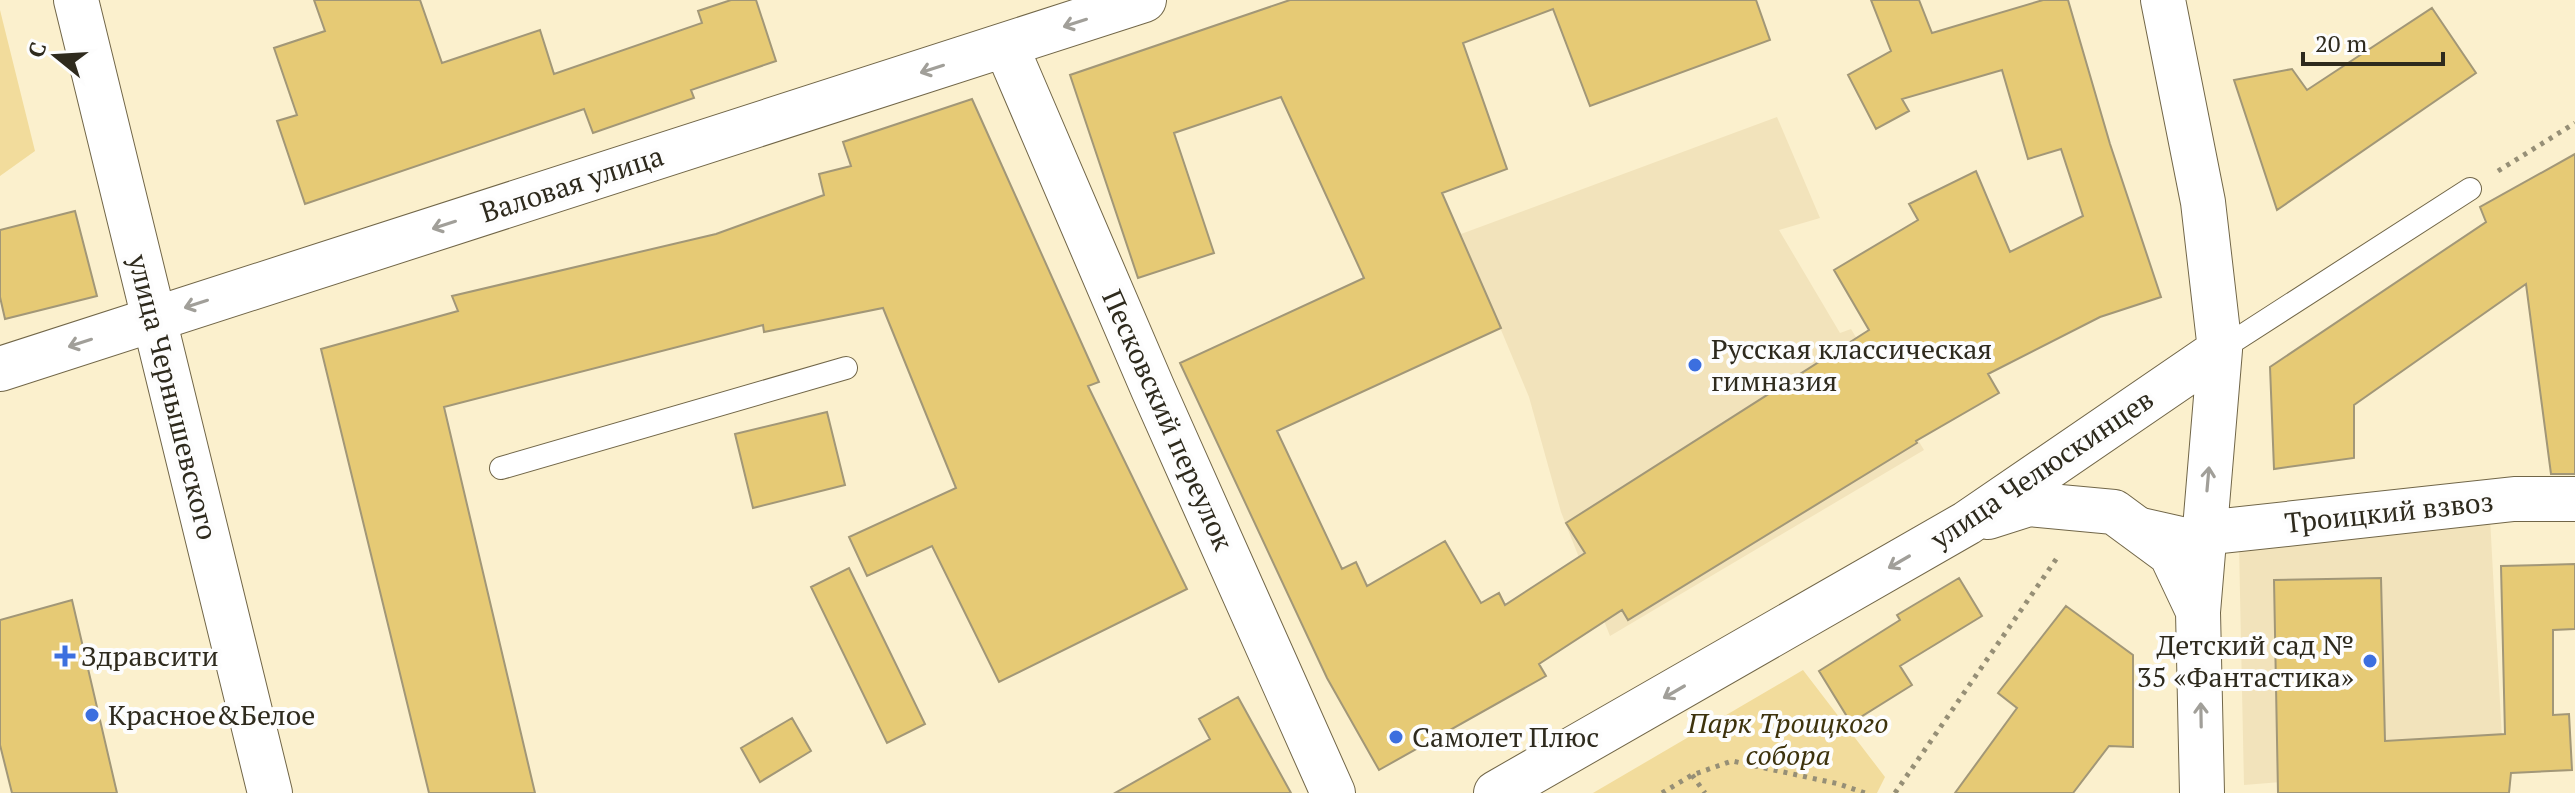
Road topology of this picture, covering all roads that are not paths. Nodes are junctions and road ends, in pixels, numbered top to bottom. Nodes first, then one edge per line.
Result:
1 (76, 0) edge
2 (1144, 0) edge
3 (2163, 0) edge
4 (1006, 46) junction
5 (2470, 189) road end
6 (154, 318) junction
7 (2220, 350) junction
8 (846, 368) dead end
9 (0, 369) edge
10 (501, 468) dead end
11 (2575, 499) edge
12 (2114, 512) junction
13 (1967, 523) junction
14 (2204, 533) junction
15 (2198, 612) junction
16 (270, 793) edge
17 (1333, 793) edge
18 (1496, 793) edge
19 (2202, 793) edge

1 - 6 street, улица Чернышевского
2 -> 4 street, Валовая улица
3 - 7 street
4 -> 6 street, Валовая улица
4 - 17 street, Песковский переулок
5 - 7 lane, улица Челюскинцев
6 -> 9 street, Валовая улица
6 - 16 street, улица Чернышевского
7 - 13 street, улица Челюскинцев
14 -> 7 street
8 - 10 lane
11 - 14 street, Троицкий взвоз
12 - 13 street
12 - 14 lane
12 - 15 street
13 -> 18 street, улица Челюскинцев
14 - 15 street
19 -> 15 street

